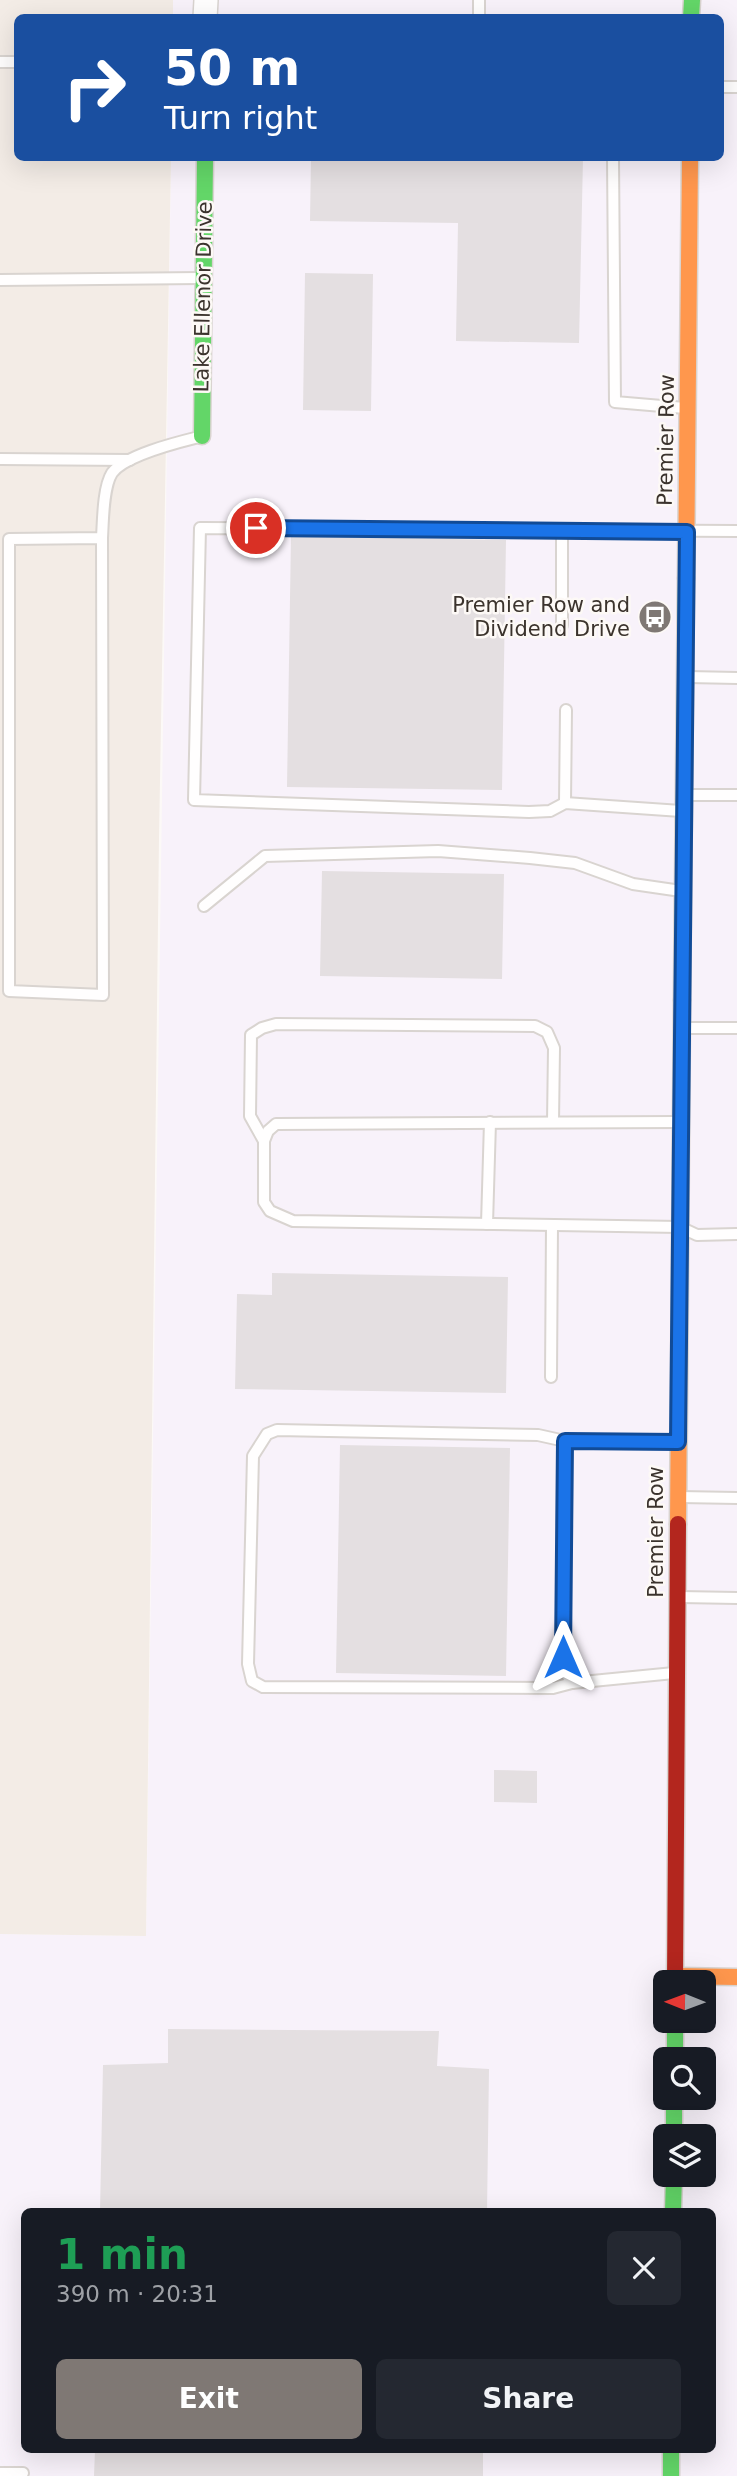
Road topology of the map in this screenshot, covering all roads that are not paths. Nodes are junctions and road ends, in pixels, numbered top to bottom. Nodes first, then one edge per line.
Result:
1 (205, 161) edge
2 (613, 161) edge
3 (690, 161) edge
4 (204, 278) junction
5 (0, 280) edge
6 (688, 408) junction
7 (202, 436) joint
8 (0, 460) edge
9 (130, 460) junction
10 (562, 531) junction
11 (737, 531) edge
12 (687, 532) junction
13 (102, 538) junction
14 (562, 625) dead end
15 (685, 677) junction
16 (737, 678) edge
17 (566, 710) dead end
18 (737, 795) edge
19 (565, 803) junction
20 (684, 803) junction
21 (684, 892) junction
22 (204, 906) dead end
23 (682, 1028) junction
24 (737, 1028) edge
25 (490, 1122) junction
26 (553, 1122) junction
27 (681, 1122) junction
28 (264, 1141) junction
29 (487, 1224) junction
30 (552, 1225) junction
31 (680, 1227) junction
32 (737, 1234) edge
33 (551, 1377) dead end
34 (565, 1441) junction
35 (678, 1442) junction
36 (678, 1497) junction
37 (737, 1498) edge
38 (677, 1597) junction
39 (737, 1598) edge
40 (677, 1672) junction
41 (572, 1683) junction
42 (676, 1970) edge
43 (737, 1977) edge
44 (716, 1978) edge
45 (674, 2187) edge
46 (673, 2208) edge
47 (671, 2453) edge
48 (0, 2473) edge
49 (23, 2473) dead end
50 (671, 2476) edge

1 - 4 street, Lake Ellenor Drive
2 - 6 lane
3 - 6 street, Premier Row
4 - 5 lane
4 - 7 street, Lake Ellenor Drive
6 - 12 street, Premier Row
7 - 9 lane
8 - 9 lane
9 - 13 lane
10 - 12 lane
10 - 14 lane
10 - 19 lane
11 - 12 lane
12 - 15 street, Premier Row
13 - 13 lane
15 - 16 lane
15 - 20 street, Premier Row
17 - 19 lane
18 - 20 lane
19 - 20 lane
20 - 21 street, Premier Row
21 - 22 lane
21 - 23 street, Premier Row
23 - 24 lane
23 - 27 street, Premier Row
25 - 26 lane
25 - 28 lane
25 - 29 lane
26 - 27 lane
26 - 28 lane
27 - 31 street, Premier Row
28 - 29 lane
29 - 30 lane
30 - 31 lane
30 - 33 lane
31 - 32 lane
31 - 35 street, Premier Row
34 - 35 lane
34 - 41 lane
34 - 41 lane
35 - 36 street, Premier Row
36 - 37 lane
36 - 38 street, Premier Row
38 - 39 lane
38 - 40 street, Premier Row
40 - 41 lane
40 - 42 street, Premier Row
43 - 44 street
45 - 46 street
47 - 50 street
48 - 49 lane

